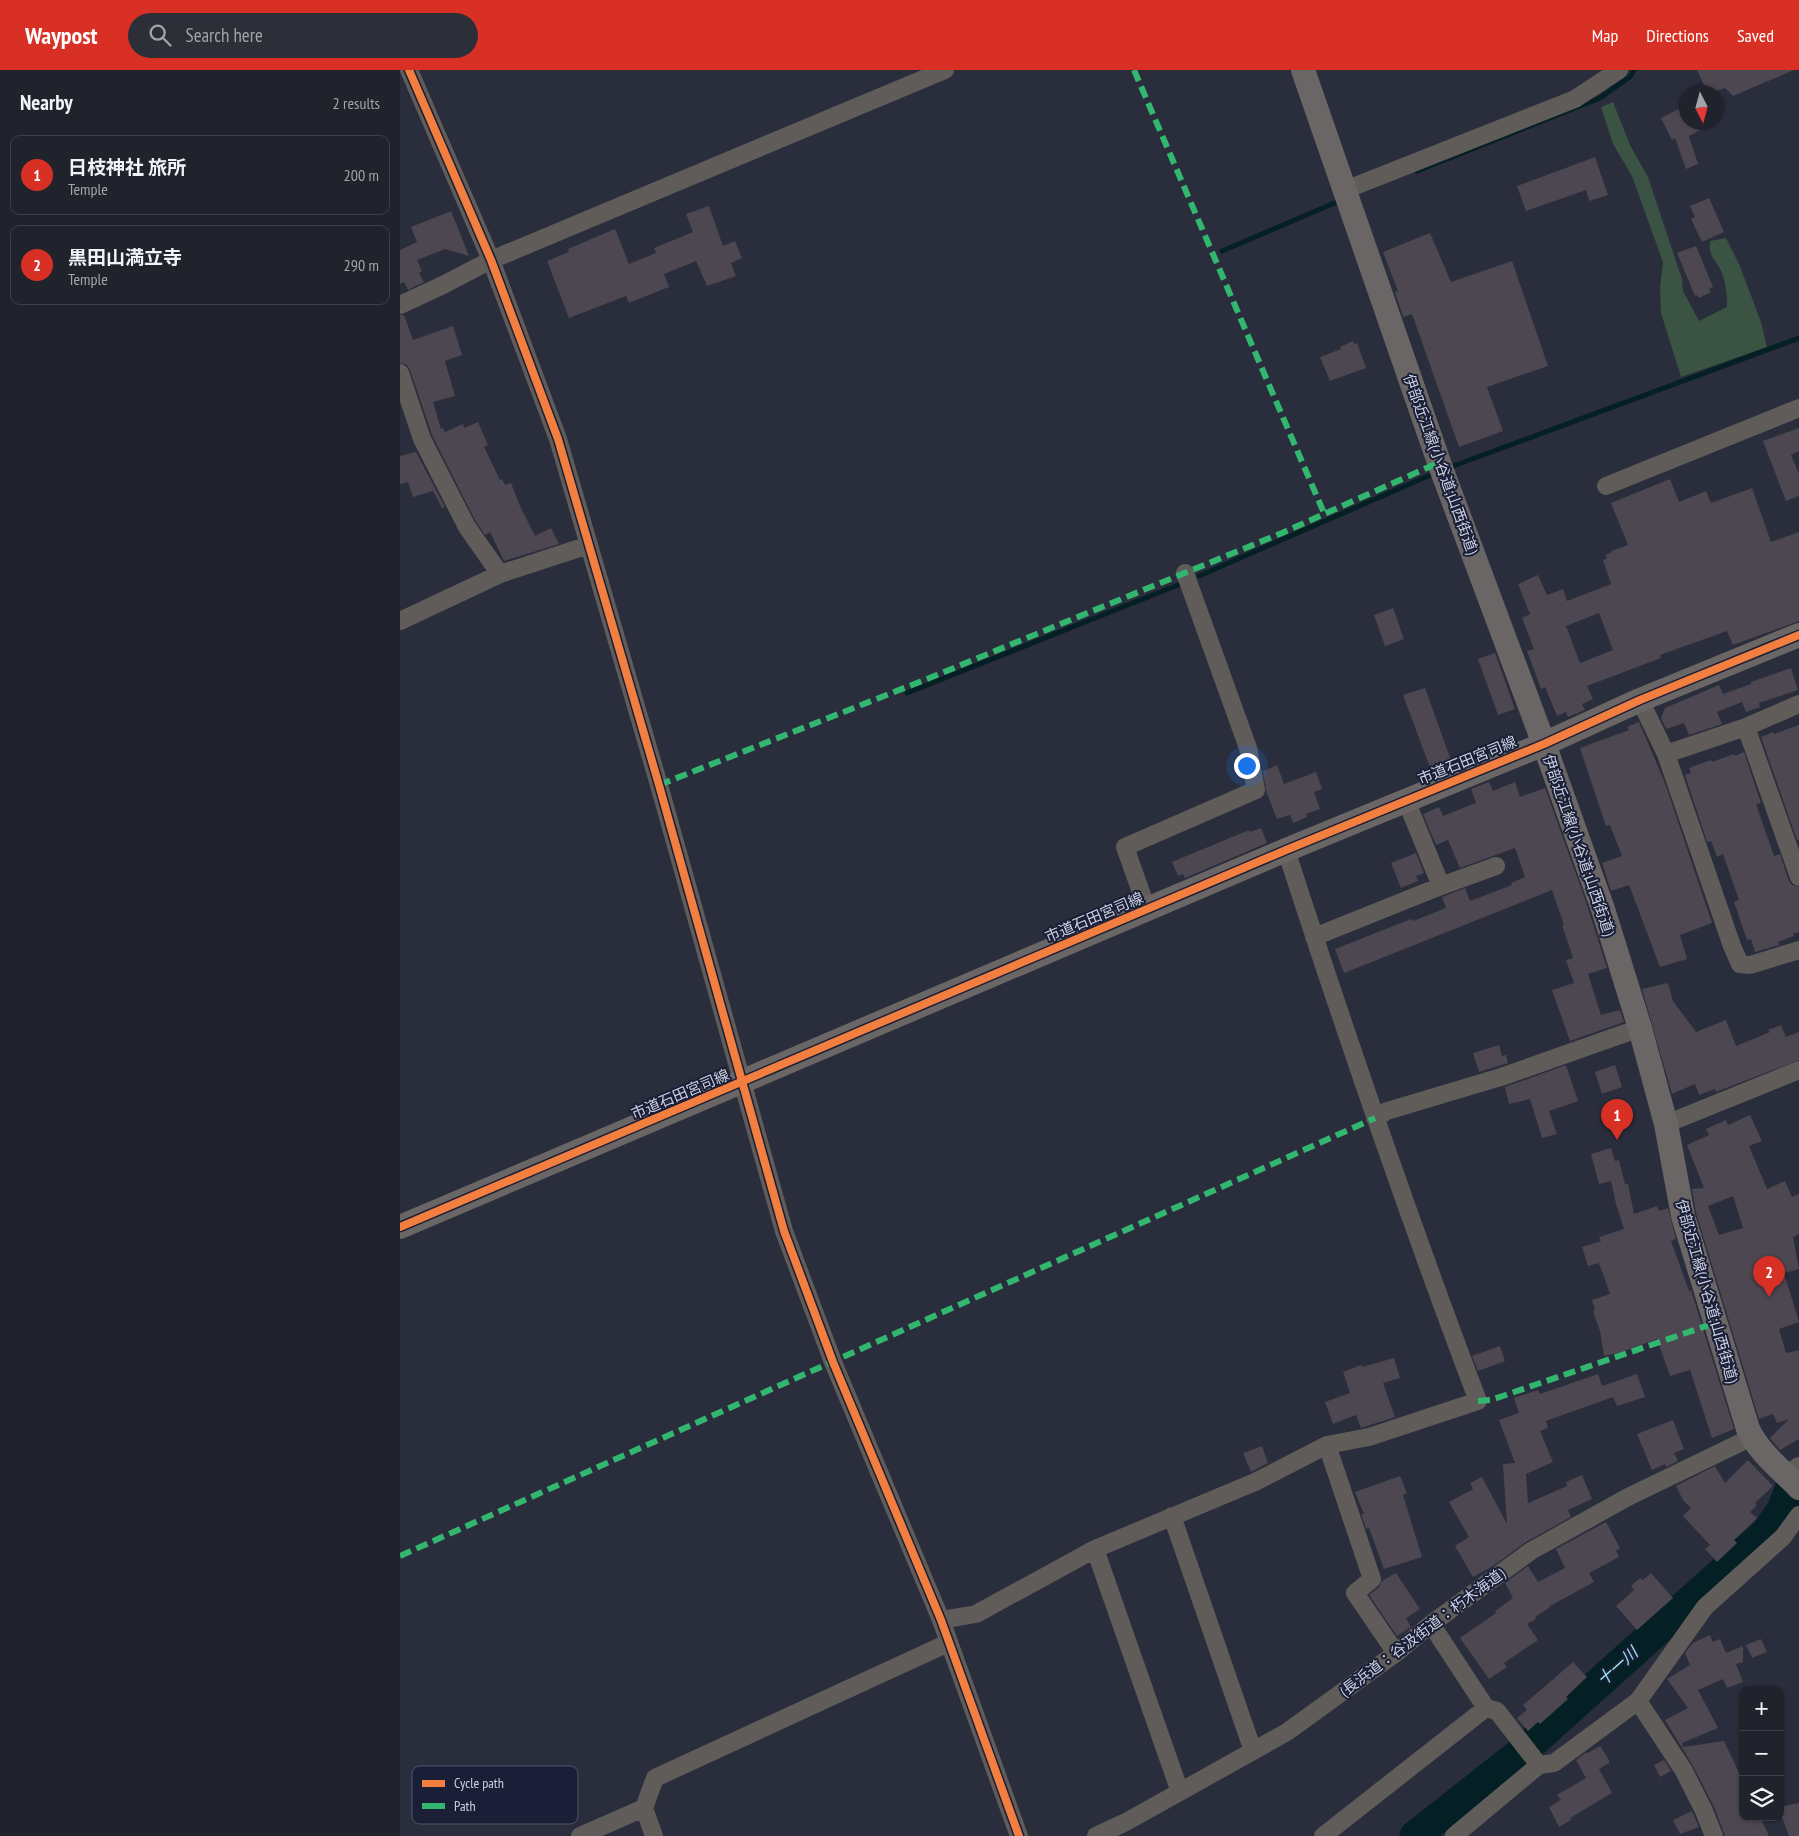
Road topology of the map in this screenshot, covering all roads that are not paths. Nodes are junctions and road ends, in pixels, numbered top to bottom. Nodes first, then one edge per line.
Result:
1 (409, 70) edge
2 (945, 70) edge
3 (1303, 70) edge
4 (1615, 71) edge
5 (1345, 190) junction
6 (490, 260) junction
7 (400, 304) edge
8 (400, 372) edge
9 (1799, 408) edge
10 (1606, 486) dead end
11 (589, 545) junction
12 (1185, 573) dead end
13 (500, 574) junction
14 (400, 621) edge
15 (1798, 638) edge
16 (1640, 700) junction
17 (1799, 704) edge
18 (1746, 727) junction
19 (1544, 744) junction
20 (1666, 754) junction
21 (1406, 800) junction
22 (1286, 850) junction
23 (1496, 866) dead end
24 (1799, 877) edge
25 (1441, 886) junction
26 (1147, 909) junction
27 (1314, 937) junction
28 (1799, 950) edge
29 (1640, 1028) junction
30 (1799, 1070) edge
31 (742, 1082) junction
32 (1375, 1118) junction
33 (1666, 1124) junction
34 (400, 1227) edge
35 (1752, 1437) junction
36 (1327, 1445) junction
37 (1793, 1476) edge
38 (1799, 1515) edge
39 (1172, 1516) junction
40 (1094, 1549) junction
41 (941, 1620) junction
42 (1431, 1624) junction
43 (948, 1643) junction
44 (1396, 1653) junction
45 (1638, 1701) junction
46 (1486, 1708) junction
47 (1253, 1751) junction
48 (1539, 1764) junction
49 (1180, 1792) junction
50 (644, 1808) junction
51 (580, 1836) edge
52 (654, 1836) edge
53 (1019, 1836) edge
54 (1096, 1836) edge
55 (1323, 1836) edge
56 (1454, 1836) edge
57 (1714, 1836) edge

1 - 6 street
2 - 6 street
3 - 5 street, 伊部近江線(小谷道;山西街道)
4 - 5 street
5 - 19 street, 伊部近江線(小谷道;山西街道)
6 - 7 street
6 - 11 street
8 - 13 street
9 - 10 street
11 - 13 street
11 - 31 street
12 - 26 street
13 - 14 street
15 - 16 street, 市道石田宮司線
16 - 19 street, 市道石田宮司線
16 - 20 street
17 - 18 street
18 - 20 street
18 - 24 street
19 - 21 street, 市道石田宮司線
19 - 29 street, 伊部近江線(小谷道;山西街道)
20 - 28 street
21 - 22 street, 市道石田宮司線
21 - 25 street
22 - 26 street, 市道石田宮司線
22 - 27 street
23 - 25 street
25 - 27 street
26 - 31 street, 市道石田宮司線
27 - 32 street
29 - 32 street
29 - 33 street, 伊部近江線(小谷道;山西街道)
30 - 33 street
31 - 34 street, 市道石田宮司線
31 - 41 street
32 - 36 street
33 - 35 street, 伊部近江線(小谷道;山西街道)
35 - 37 street, 伊部近江線(小谷道;山西街道)
35 - 42 street, (長浜道：谷汲街道：朽木海道)
36 - 39 street
36 - 44 street
38 - 45 street
39 - 40 street
39 - 47 street
40 - 41 street
40 - 49 street
41 - 43 street
42 - 44 street, (長浜道：谷汲街道：朽木海道)
42 - 46 street
43 - 50 street
43 - 53 street
44 - 47 street, (長浜道：谷汲街道：朽木海道)
45 - 48 street
45 - 57 street
46 - 48 street
46 - 55 street
47 - 49 street, (長浜道：谷汲街道：朽木海道)
48 - 56 street
49 - 54 street, (長浜道：谷汲街道：朽木海道)
50 - 51 street
50 - 52 street

